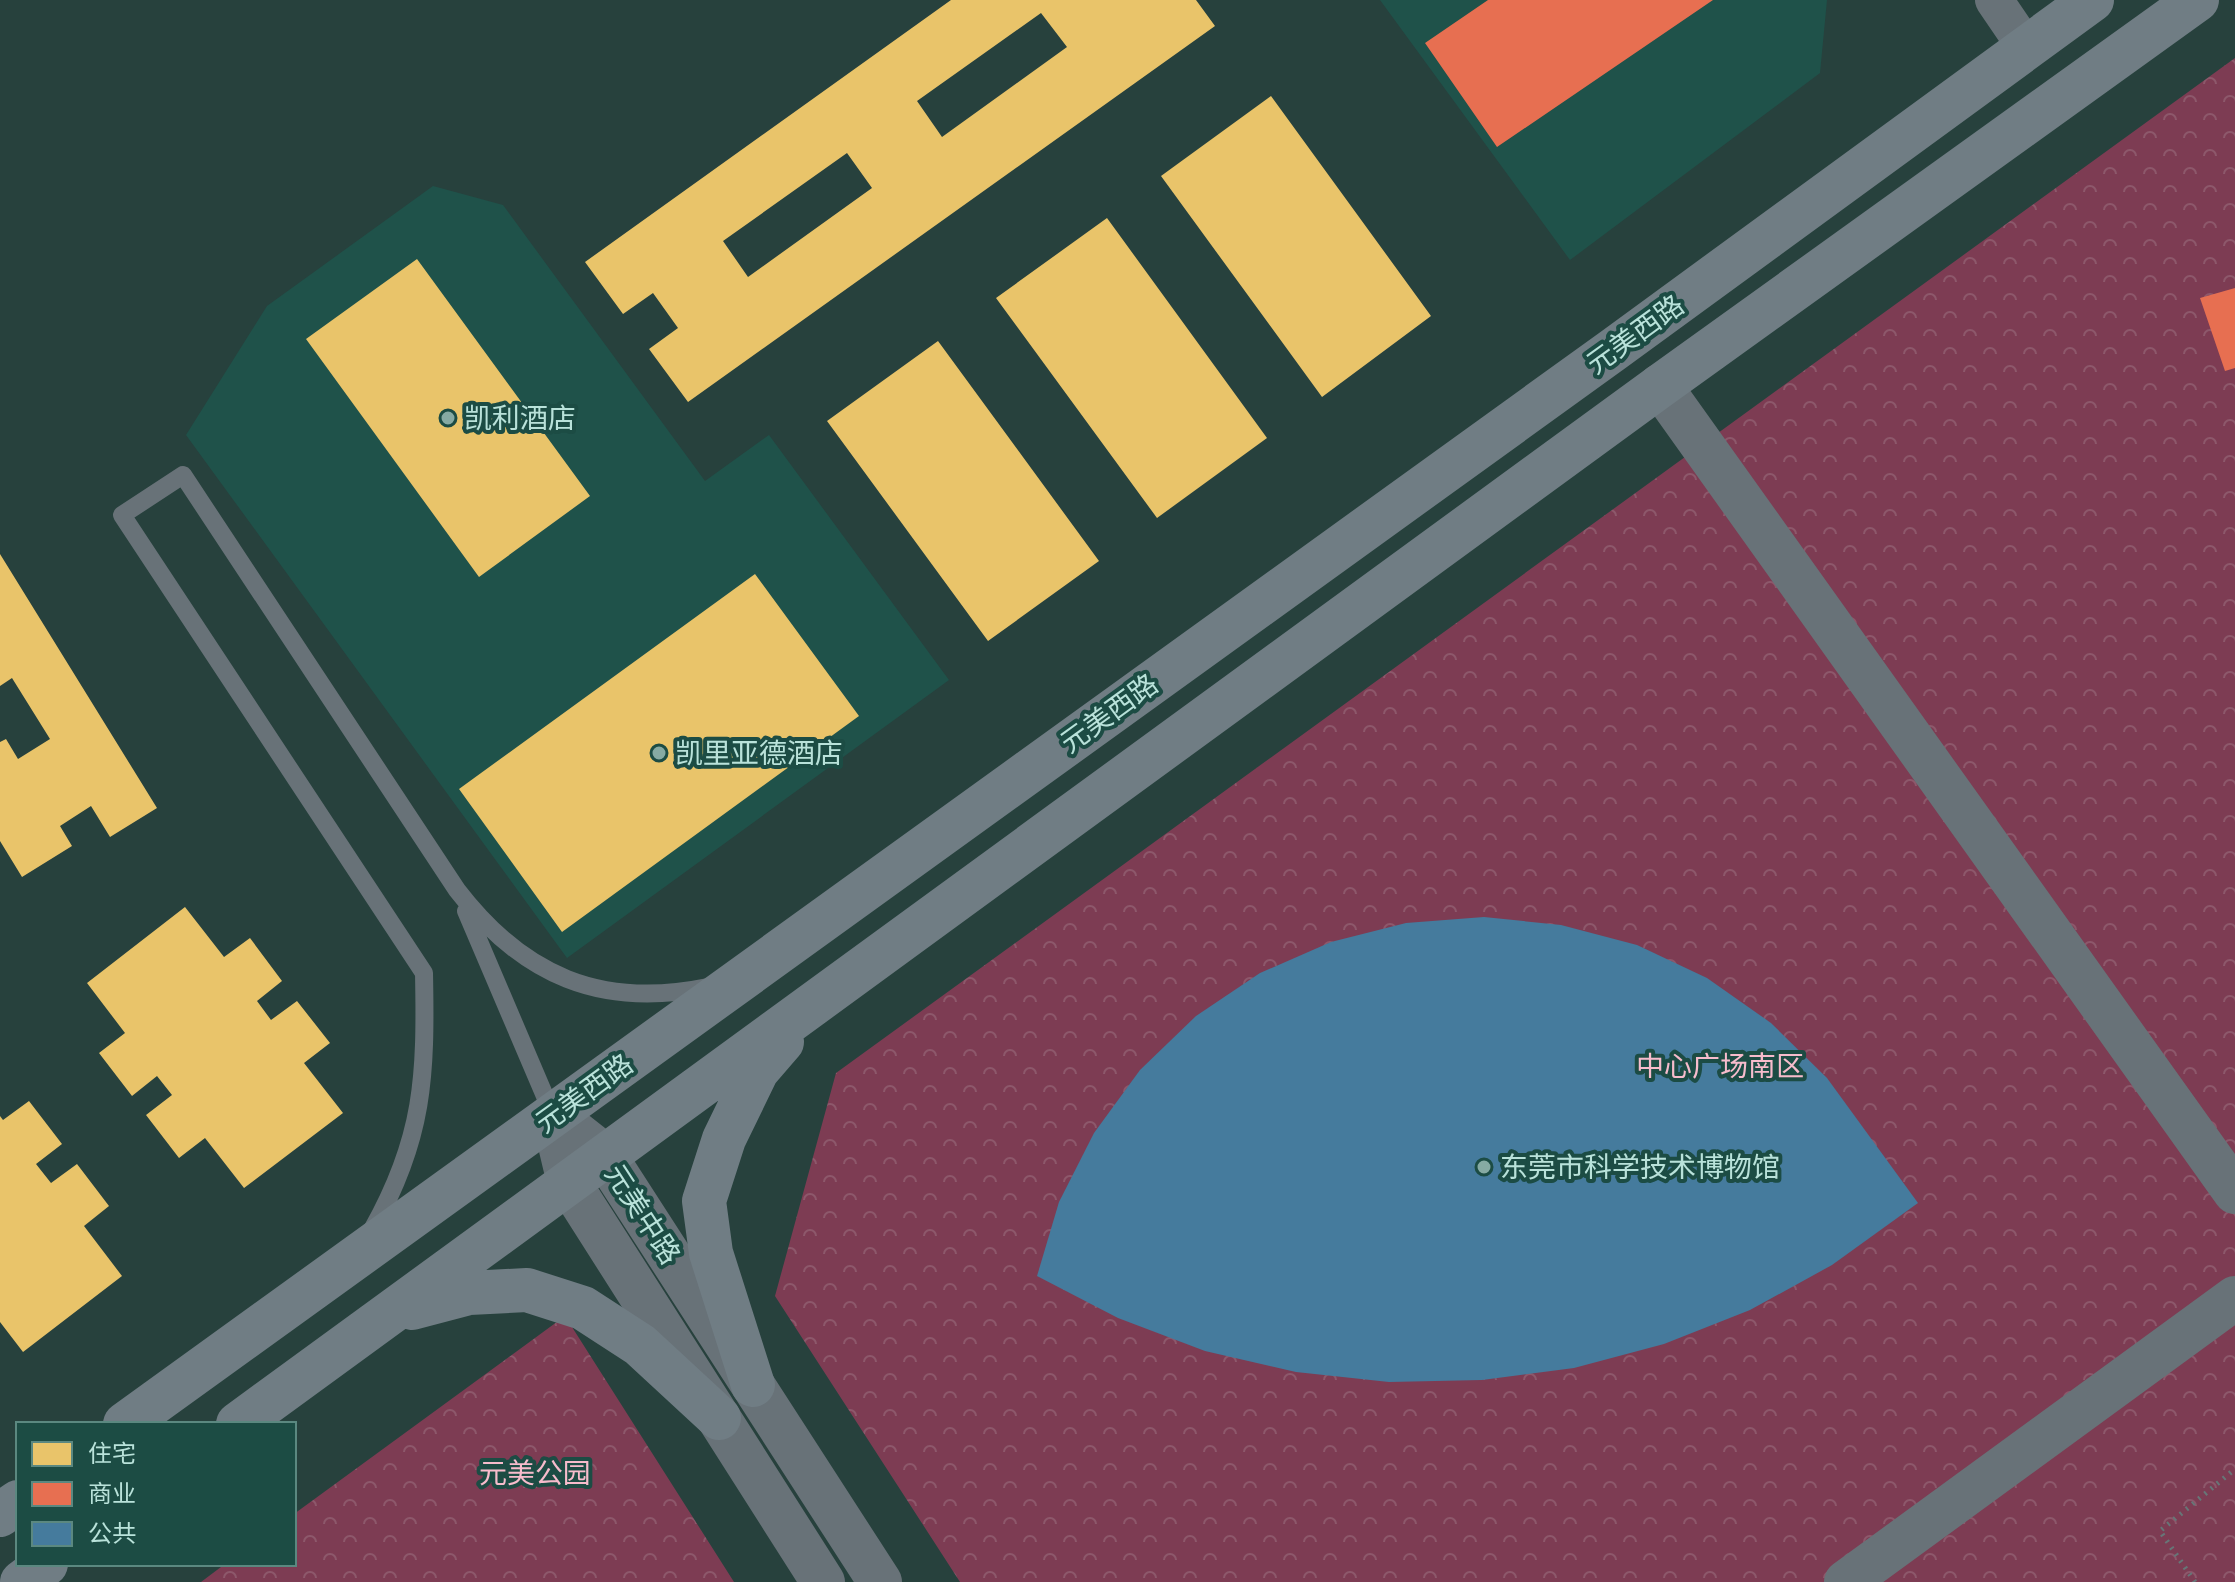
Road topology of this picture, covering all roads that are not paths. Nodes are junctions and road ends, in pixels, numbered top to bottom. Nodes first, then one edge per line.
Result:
1 (1994, 0) edge
2 (2092, 0) edge
3 (2197, 0) edge
4 (2026, 47) junction
5 (1660, 386) junction
6 (457, 890) junction
7 (749, 974) junction
8 (816, 1003) junction
9 (553, 1115) junction
10 (605, 1156) junction
11 (569, 1183) junction
12 (2235, 1192) edge
13 (346, 1265) junction
14 (2235, 1298) edge
15 (387, 1315) junction
16 (753, 1385) junction
17 (719, 1418) junction
18 (128, 1422) edge
19 (241, 1422) edge
20 (43, 1566) edge
21 (22, 1582) edge
22 (823, 1582) edge
23 (880, 1582) edge
24 (1846, 1582) edge

1 - 4 street
2 - 4 main road, 元美西路
3 - 5 main road, 元美西路
4 - 7 main road, 元美西路
5 - 8 main road, 元美西路
5 - 12 street
6 - 7 lane
6 - 9 lane
6 - 13 lane
7 - 9 main road, 元美西路
8 - 10 main road, 元美西路
8 - 16 main road
9 - 10 street, 元美中路
9 - 11 street, 元美中路
9 - 13 main road, 元美西路
10 - 11 main road, 元美西路
10 - 16 street, 元美中路
11 - 15 main road, 元美西路
11 - 17 street, 元美中路
13 - 18 main road, 元美西路
14 - 24 street
15 - 17 main road
15 - 19 main road, 元美西路
16 - 23 street, 元美中路
17 - 22 street, 元美中路
20 - 21 main road

